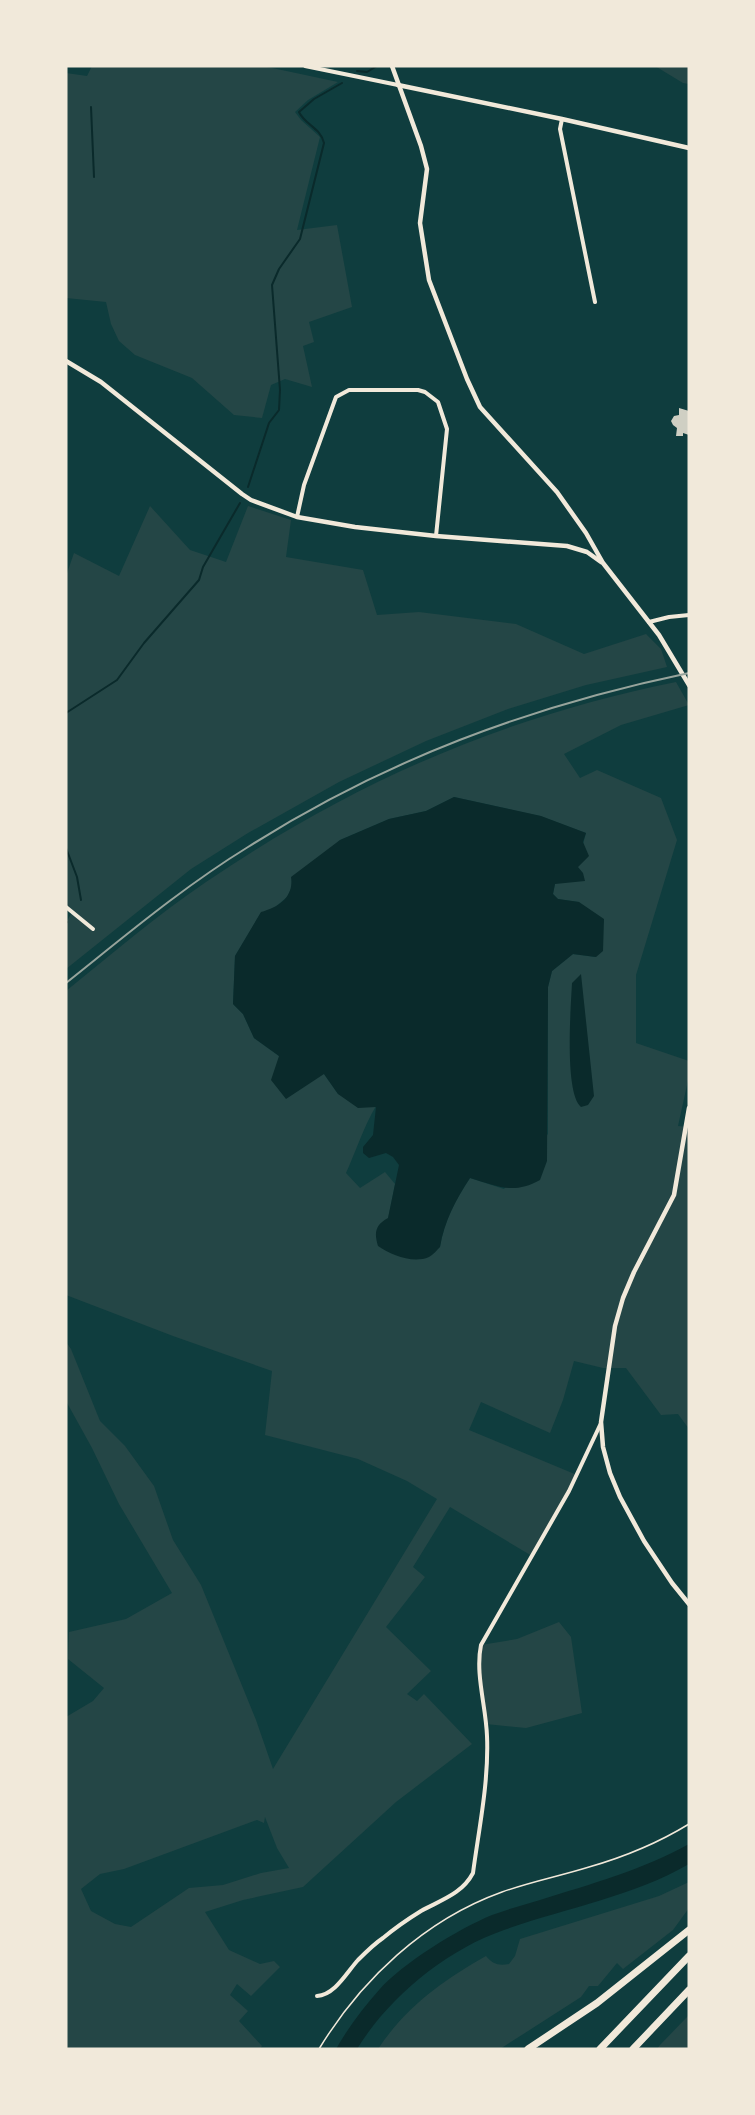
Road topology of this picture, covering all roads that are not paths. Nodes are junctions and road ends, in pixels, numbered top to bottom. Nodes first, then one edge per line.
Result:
1 (305, 66) edge
2 (392, 66) edge
3 (398, 85) junction
4 (562, 118) junction
5 (689, 148) edge
6 (595, 302) dead end
7 (66, 361) edge
8 (297, 517) junction
9 (435, 536) junction
10 (603, 563) junction
11 (689, 615) edge
12 (649, 622) junction
13 (688, 683) edge
14 (66, 907) edge
15 (93, 929) dead end
16 (689, 1108) edge
17 (601, 1422) junction
18 (689, 1604) edge
19 (689, 1824) edge
20 (689, 1930) edge
21 (689, 1956) edge
22 (689, 1990) edge
23 (317, 1996) dead end
24 (319, 2049) edge
25 (528, 2049) edge
26 (600, 2049) edge
27 (633, 2049) edge

1 - 3 street
2 - 3 street
3 - 4 street
3 - 10 street
4 - 5 street
4 - 6 street
7 - 8 street
8 - 9 street
8 - 9 street
9 - 10 street
10 - 12 street
11 - 12 street
12 - 13 street
14 - 15 street
16 - 17 street
17 - 18 street
17 - 23 street
19 - 24 lane
20 - 25 highway
21 - 26 highway
22 - 27 highway

